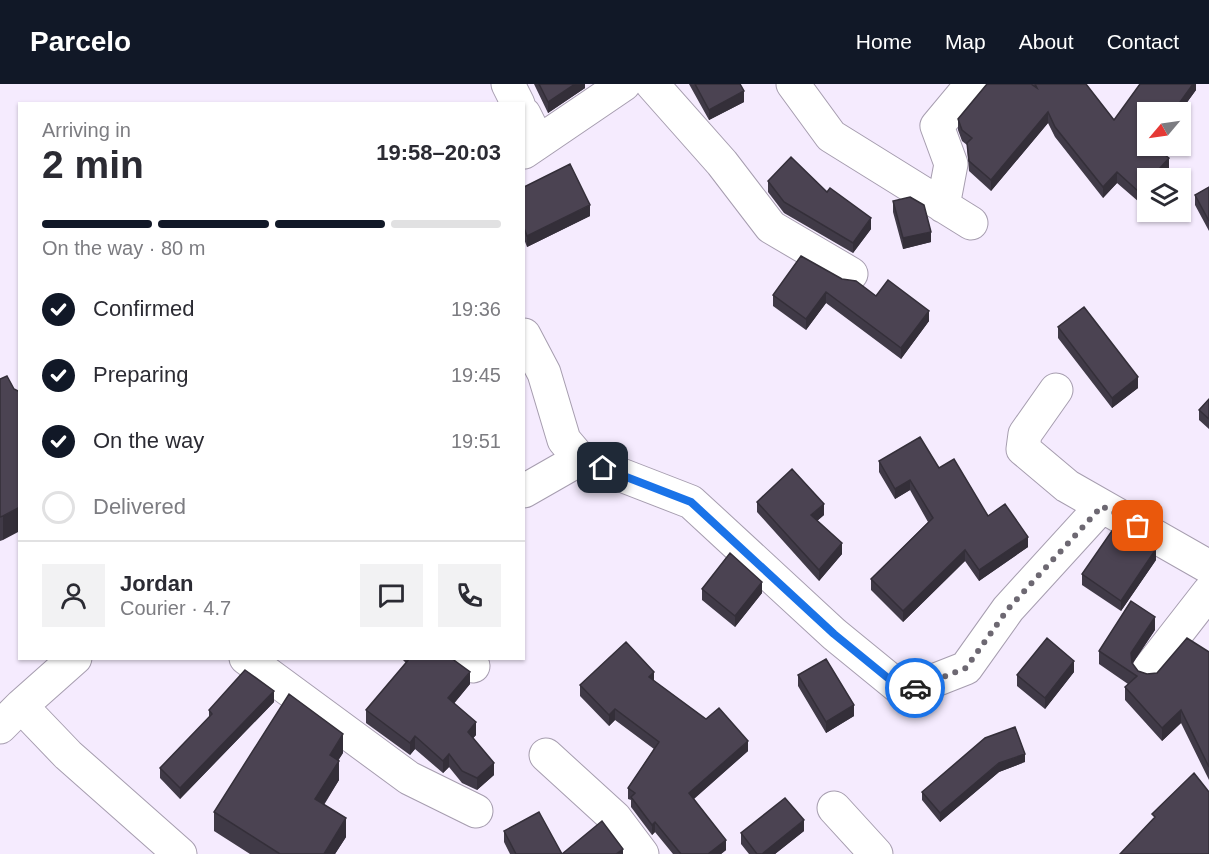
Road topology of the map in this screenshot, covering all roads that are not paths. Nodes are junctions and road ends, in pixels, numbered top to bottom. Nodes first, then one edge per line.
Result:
1 (508, 84) edge
2 (652, 84) edge
3 (793, 84) edge
4 (972, 84) edge
5 (621, 87) edge
6 (517, 102) edge
7 (525, 119) edge
8 (531, 147) edge
9 (943, 206) junction
10 (972, 223) dead end
11 (851, 274) dead end
12 (525, 337) edge
13 (1056, 390) dead end
14 (580, 459) junction
15 (525, 489) edge
16 (1102, 506) junction
17 (1209, 567) edge
18 (1209, 592) edge
19 (73, 660) edge
20 (249, 660) edge
21 (1149, 669) dead end
22 (11, 717) edge
23 (546, 755) dead end
24 (834, 808) dead end
25 (476, 811) dead end
26 (180, 854) edge
27 (642, 854) edge
28 (876, 854) edge

1 - 6 street
2 - 11 street
3 - 9 street
4 - 9 street
5 - 8 street
7 - 8 street
9 - 10 street
12 - 14 street
13 - 16 street
14 - 15 street
14 - 16 street
16 - 17 street
18 - 21 street
19 - 22 street
20 - 25 street
22 - 26 street
23 - 27 street
24 - 28 street

